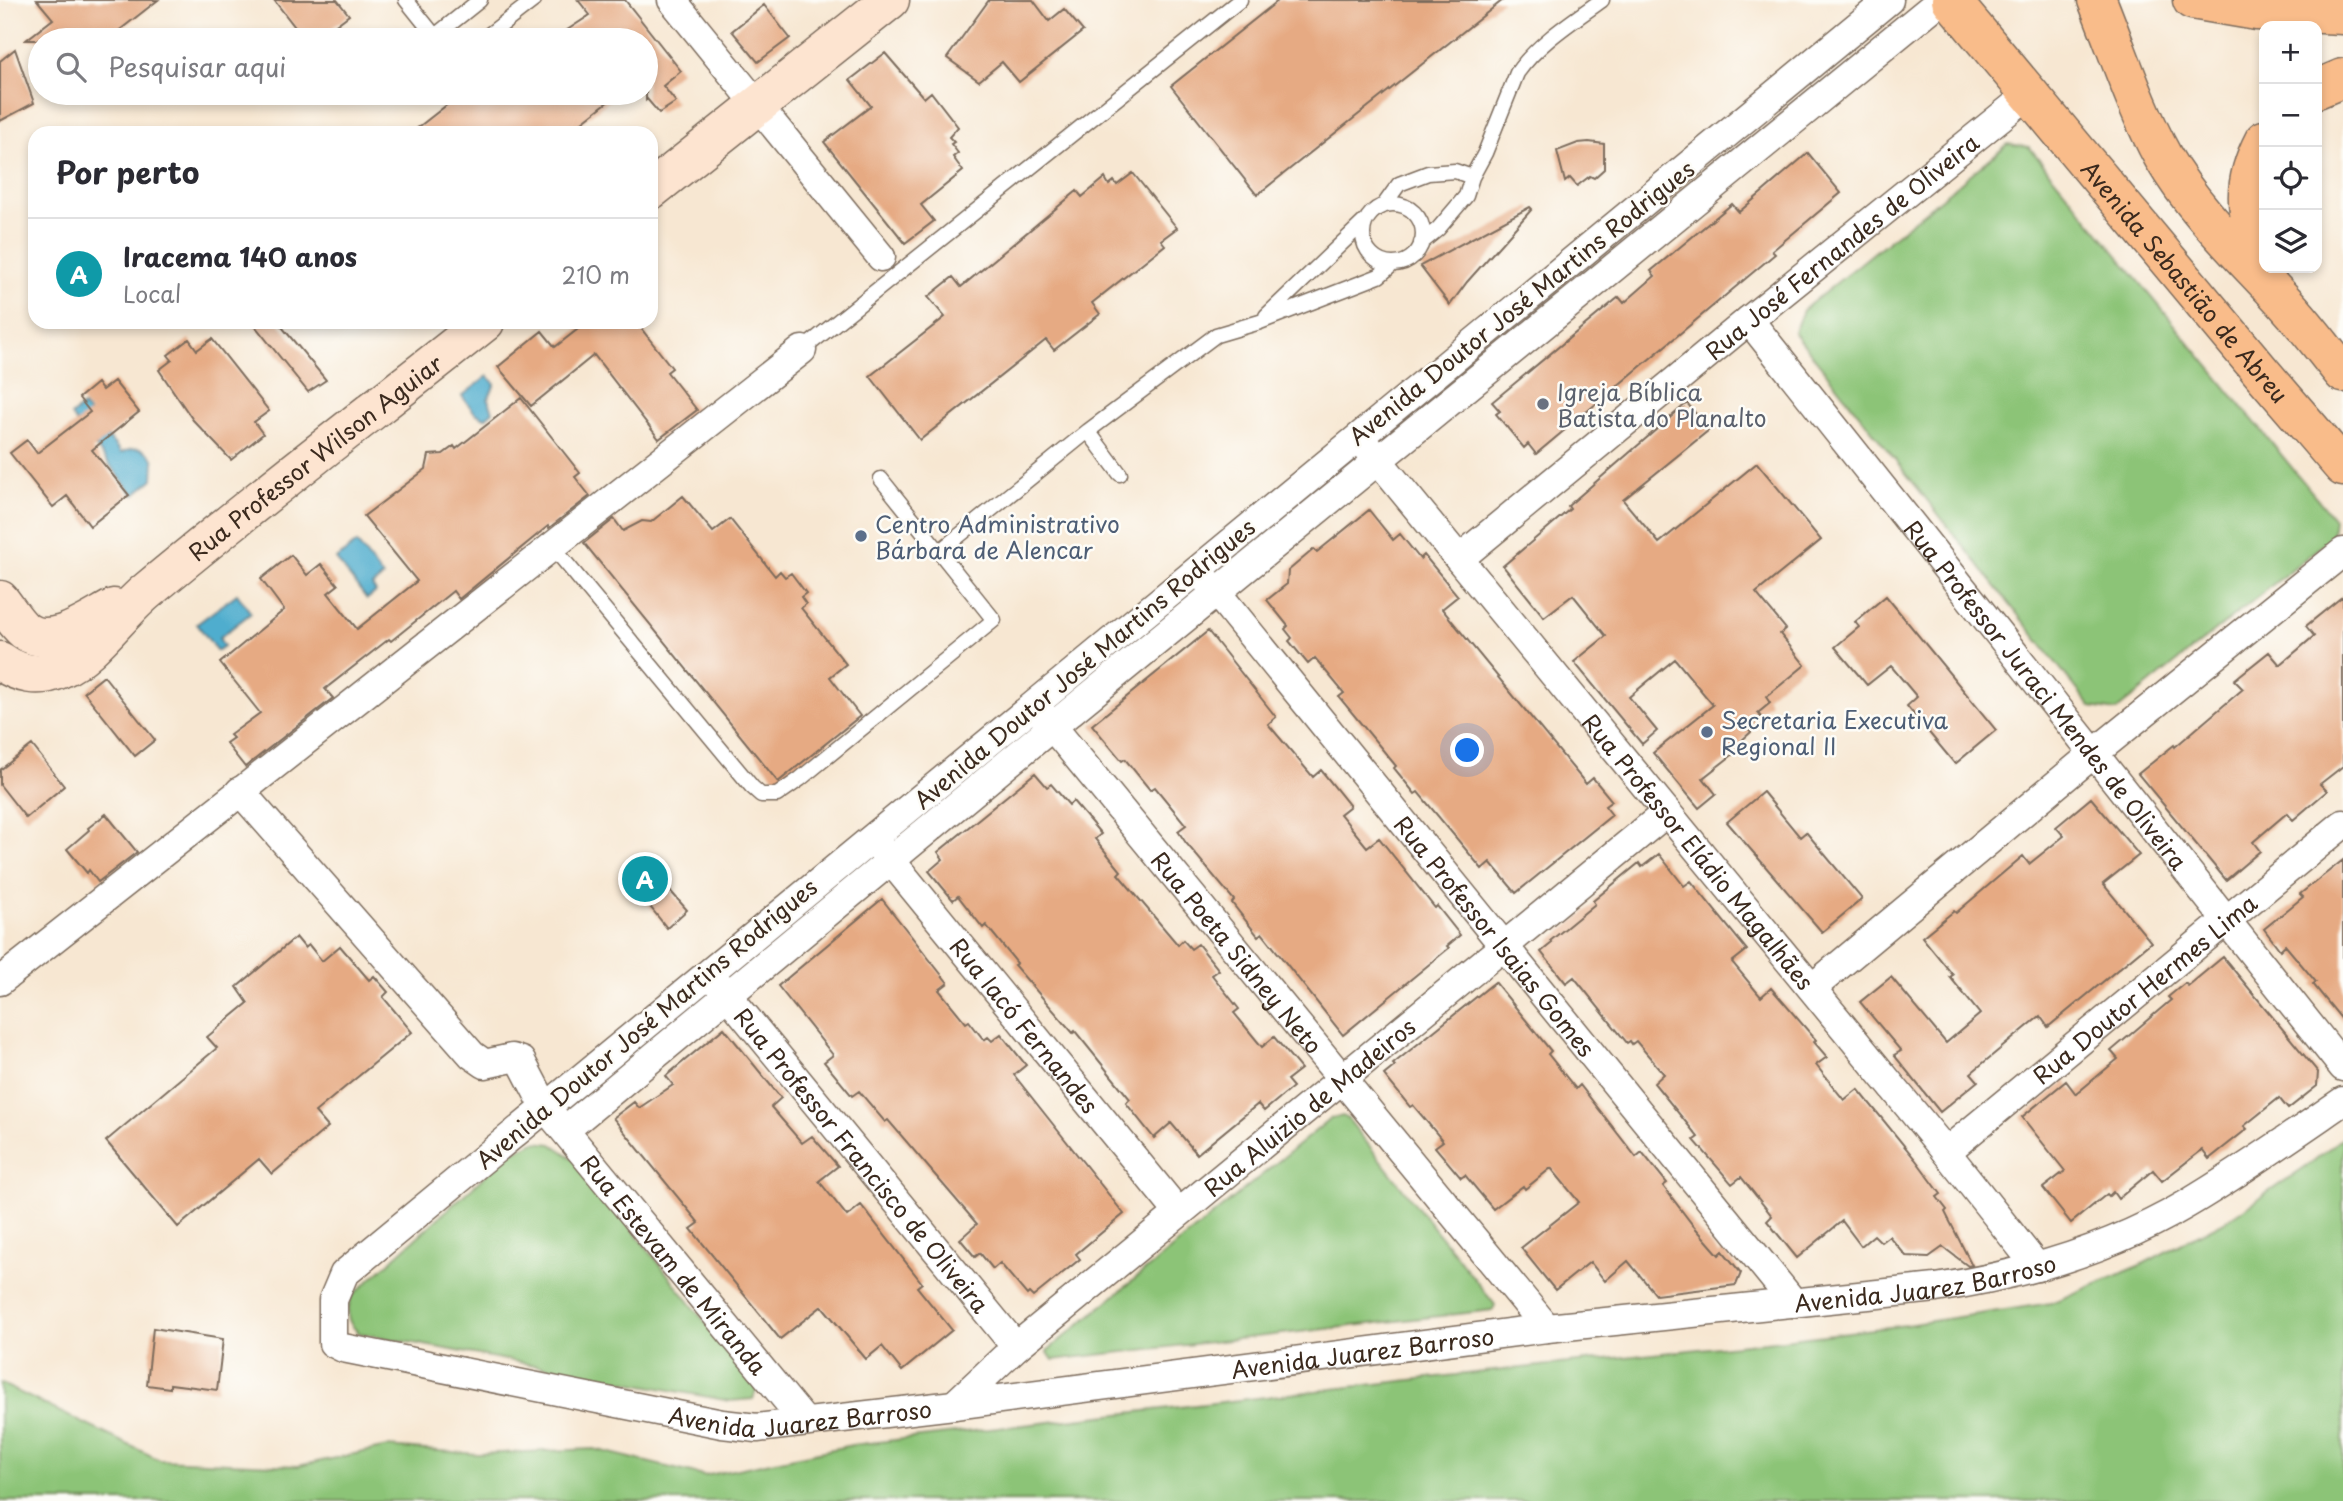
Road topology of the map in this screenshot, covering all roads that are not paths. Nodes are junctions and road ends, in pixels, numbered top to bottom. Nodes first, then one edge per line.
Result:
1 (405, 0) edge
2 (480, 0) edge
3 (534, 0) edge
4 (672, 0) edge
5 (890, 0) edge
6 (1240, 0) edge
7 (1602, 0) edge
8 (1889, 0) edge
9 (1941, 0) edge
10 (1951, 0) edge
11 (2097, 0) edge
12 (2192, 0) edge
13 (2343, 15) edge
14 (428, 28) edge
15 (448, 28) edge
16 (498, 28) edge
17 (2343, 78) edge
18 (2322, 87) edge
19 (2029, 94) junction
20 (758, 105) junction
21 (2261, 147) edge
22 (1472, 177) junction
23 (658, 184) edge
24 (1384, 205) junction
25 (1365, 221) junction
26 (1421, 243) junction
27 (2259, 245) edge
28 (881, 257) dead end
29 (1392, 264) junction
30 (2277, 273) edge
31 (2290, 308) junction
32 (1749, 320) junction
33 (1260, 322) junction
34 (476, 329) edge
35 (802, 350) joint
36 (2343, 373) edge
37 (1088, 431) junction
38 (1358, 436) junction
39 (1378, 460) junction
40 (2343, 467) edge
41 (1120, 474) dead end
42 (881, 480) dead end
43 (552, 546) junction
44 (939, 552) junction
45 (2343, 552) edge
46 (1460, 559) junction
47 (1197, 569) junction
48 (144, 593) junction
49 (1216, 593) junction
50 (0, 600) edge
51 (0, 661) edge
52 (1034, 704) junction
53 (1053, 726) junction
54 (2093, 754) junction
55 (240, 791) junction
56 (1667, 812) junction
57 (2343, 824) edge
58 (872, 837) junction
59 (891, 860) junction
60 (2225, 920) junction
61 (1505, 945) junction
62 (708, 972) junction
63 (0, 981) edge
64 (1812, 988) junction
65 (728, 996) junction
66 (2343, 1067) edge
67 (1341, 1080) junction
68 (2343, 1101) edge
69 (545, 1107) junction
70 (565, 1130) junction
71 (1946, 1152) junction
72 (1178, 1212) junction
73 (2037, 1267) junction
74 (1794, 1303) junction
75 (1547, 1328) junction
76 (1016, 1347) junction
77 (343, 1348) joint
78 (954, 1405) junction
79 (805, 1422) junction

1 - 14 lane
2 - 15 lane
3 - 16 lane
4 - 20 street
5 - 20 street
6 - 35 lane
7 - 22 lane
8 - 38 street, Avenida Doutor José Martins Rodrigues
9 - 39 street, Avenida Doutor José Martins Rodrigues
10 - 19 main road, Avenida Sebastião de Abreu
11 - 31 main road
12 - 13 main road
17 - 18 main road
19 - 32 street, Rua José Fernandes de Oliveira
19 - 40 main road, Avenida Sebastião de Abreu
20 - 23 street
20 - 28 street
21 - 27 main road
22 - 24 lane
22 - 26 lane
24 - 25 lane
24 - 26 lane
25 - 29 lane
25 - 33 lane
26 - 29 lane
29 - 33 lane
30 - 31 main road
31 - 36 main road
32 - 46 street, Rua José Fernandes de Oliveira
32 - 54 street, Rua Professor Juraci Mendes de Oliveira
33 - 37 lane
34 - 48 street, Rua Professor Wilson Aguiar
35 - 43 street
37 - 41 lane
37 - 44 lane
38 - 39 street, Rua Professor Eládio Magalhães
38 - 47 street, Avenida Doutor José Martins Rodrigues
39 - 46 street, Rua Professor Eládio Magalhães
39 - 49 street, Avenida Doutor José Martins Rodrigues
42 - 44 lane
43 - 44 lane
43 - 55 street
45 - 54 street
46 - 56 street, Rua Professor Eládio Magalhães
47 - 49 street, Rua Professor Isaias Gomes
47 - 52 street, Avenida Doutor José Martins Rodrigues
48 - 50 street
48 - 51 street
49 - 53 street, Avenida Doutor José Martins Rodrigues
49 - 61 street, Rua Professor Isaias Gomes
52 - 53 street, Rua Poeta Sidney Neto
52 - 58 street, Avenida Doutor José Martins Rodrigues
53 - 59 street, Avenida Doutor José Martins Rodrigues
53 - 67 street, Rua Poeta Sidney Neto
54 - 60 street, Rua Professor Juraci Mendes de Oliveira
54 - 64 street
55 - 63 street
55 - 69 street, Rua Estevam de Miranda
56 - 61 street, Rua Aluizio de Madeiros
56 - 64 street, Rua Professor Eládio Magalhães
57 - 60 street, Rua Doutor Hermes Lima
58 - 59 street, Rua Iacó Fernandes
58 - 62 street, Avenida Doutor José Martins Rodrigues
59 - 65 street, Avenida Doutor José Martins Rodrigues
59 - 72 street, Rua Iacó Fernandes
60 - 66 street, Rua Professor Juraci Mendes de Oliveira
60 - 71 street, Rua Doutor Hermes Lima
61 - 67 street, Rua Aluizio de Madeiros
61 - 74 street, Rua Professor Isaias Gomes
62 - 65 street, Rua Professor Francisco de Oliveira
62 - 69 street, Avenida Doutor José Martins Rodrigues
64 - 71 street, Rua Professor Eládio Magalhães
65 - 70 street, Avenida Doutor José Martins Rodrigues
65 - 76 street, Rua Professor Francisco de Oliveira
67 - 72 street, Rua Aluizio de Madeiros
67 - 75 street, Rua Poeta Sidney Neto
68 - 73 street, Avenida Juarez Barroso
69 - 70 street, Rua Estevam de Miranda
69 - 77 street, Avenida Doutor José Martins Rodrigues
70 - 79 street, Rua Estevam de Miranda
71 - 73 street, Rua Professor Eládio Magalhães
72 - 76 street, Rua Aluizio de Madeiros
73 - 74 street, Avenida Juarez Barroso
74 - 75 street, Avenida Juarez Barroso
75 - 78 street, Avenida Juarez Barroso
76 - 78 street, Rua Aluizio de Madeiros
77 - 79 street, Avenida Juarez Barroso
78 - 79 street, Avenida Juarez Barroso

